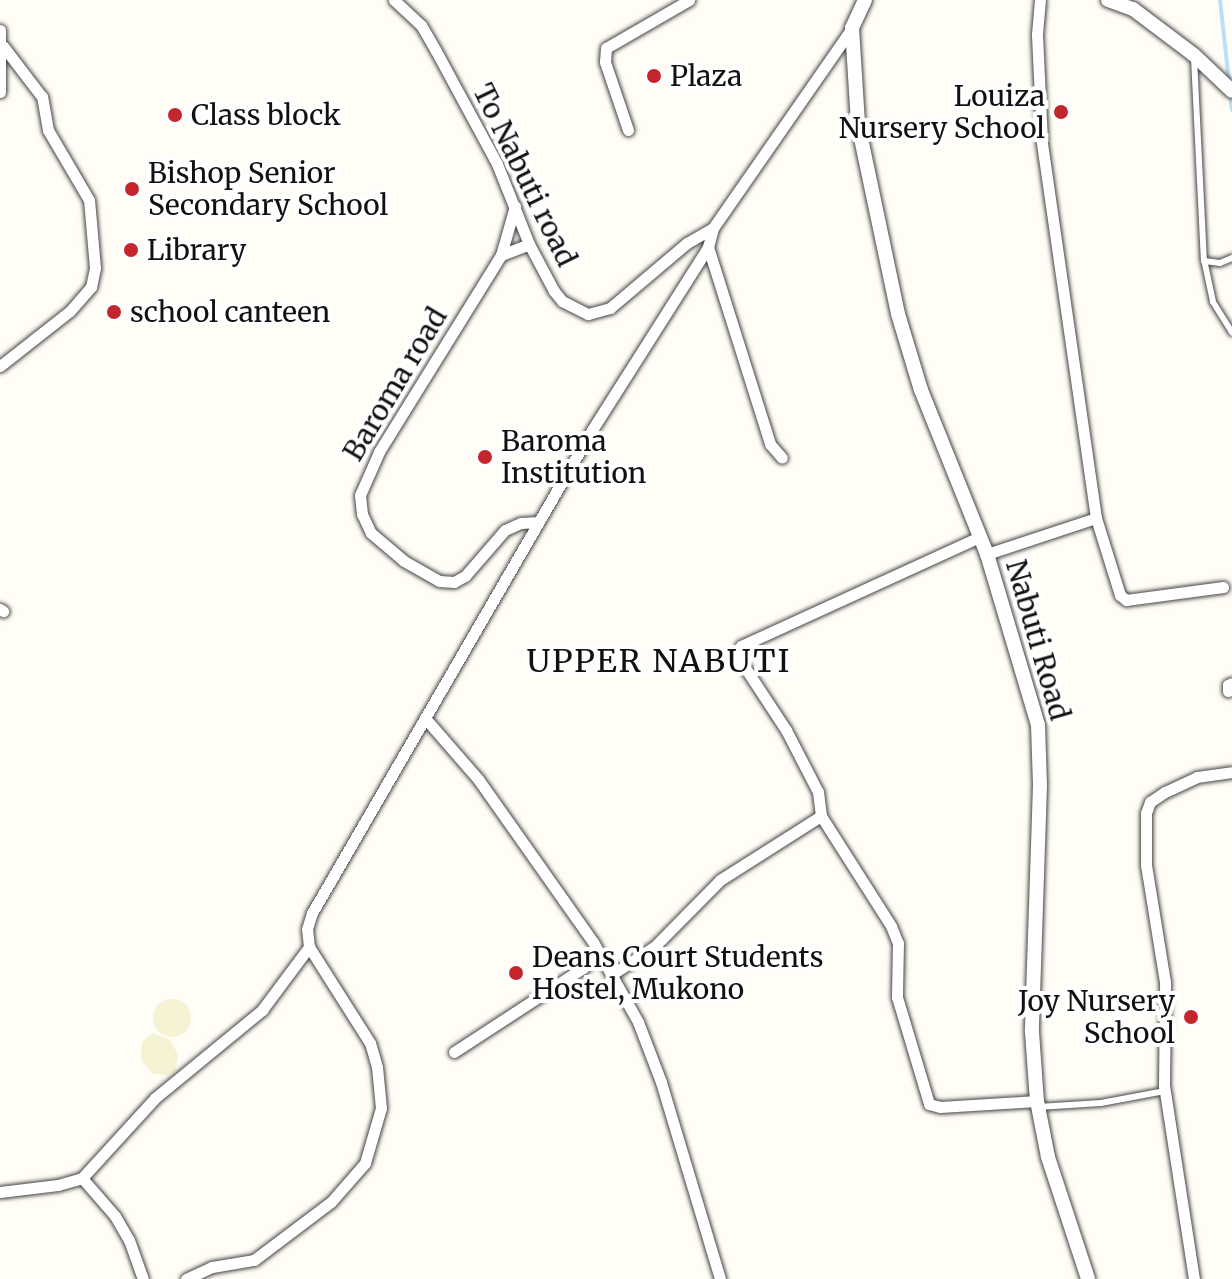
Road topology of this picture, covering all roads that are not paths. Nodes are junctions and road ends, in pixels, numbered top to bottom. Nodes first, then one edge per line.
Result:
1 (394, 0) edge
2 (689, 0) edge
3 (865, 0) edge
4 (1040, 0) edge
5 (1108, 0) edge
6 (852, 28) junction
7 (0, 30) edge
8 (3, 46) junction
9 (1194, 55) junction
10 (1232, 91) edge
11 (0, 92) edge
12 (628, 130) dead end
13 (515, 206) junction
14 (713, 228) junction
15 (529, 244) junction
16 (708, 247) junction
17 (501, 255) junction
18 (1232, 258) edge
19 (1205, 264) junction
20 (1232, 333) edge
21 (0, 366) edge
22 (782, 458) dead end
23 (1096, 518) junction
24 (538, 522) junction
25 (979, 537) junction
26 (987, 554) junction
27 (1223, 587) dead end
28 (425, 718) junction
29 (1232, 772) edge
30 (821, 816) junction
31 (309, 947) junction
32 (599, 953) junction
33 (611, 975) junction
34 (454, 1052) dead end
35 (1165, 1091) junction
36 (1037, 1104) junction
37 (82, 1178) junction
38 (0, 1192) edge
39 (143, 1279) edge
40 (186, 1279) edge
41 (720, 1279) edge
42 (1088, 1279) edge
43 (1194, 1279) edge

1 - 13 street, To Nabuti road
2 - 12 street
3 - 6 street
4 - 23 street
5 - 9 street
6 - 14 street
6 - 25 street, Nabuti Road
7 - 8 street
8 - 11 street
8 - 21 street
9 - 10 street
9 - 19 lane
13 - 15 street, To Nabuti road
13 - 17 street, Baroma road
14 - 15 street, To Nabuti road
14 - 16 street
15 - 17 street
16 - 22 street
16 - 24 street
17 - 24 street, Baroma road
18 - 19 lane
19 - 20 lane
23 - 26 street
23 - 27 street
24 - 28 street
25 - 26 street, Nabuti Road
25 - 30 street
26 - 36 street, Nabuti Road
28 - 31 street
28 - 32 street
29 - 35 street
30 - 33 street
30 - 36 street
31 - 37 street
31 - 40 street
32 - 33 street
32 - 34 street
33 - 41 street
35 - 36 lane
35 - 43 street
36 - 42 street, Nabuti Road
37 - 38 street
37 - 39 street

